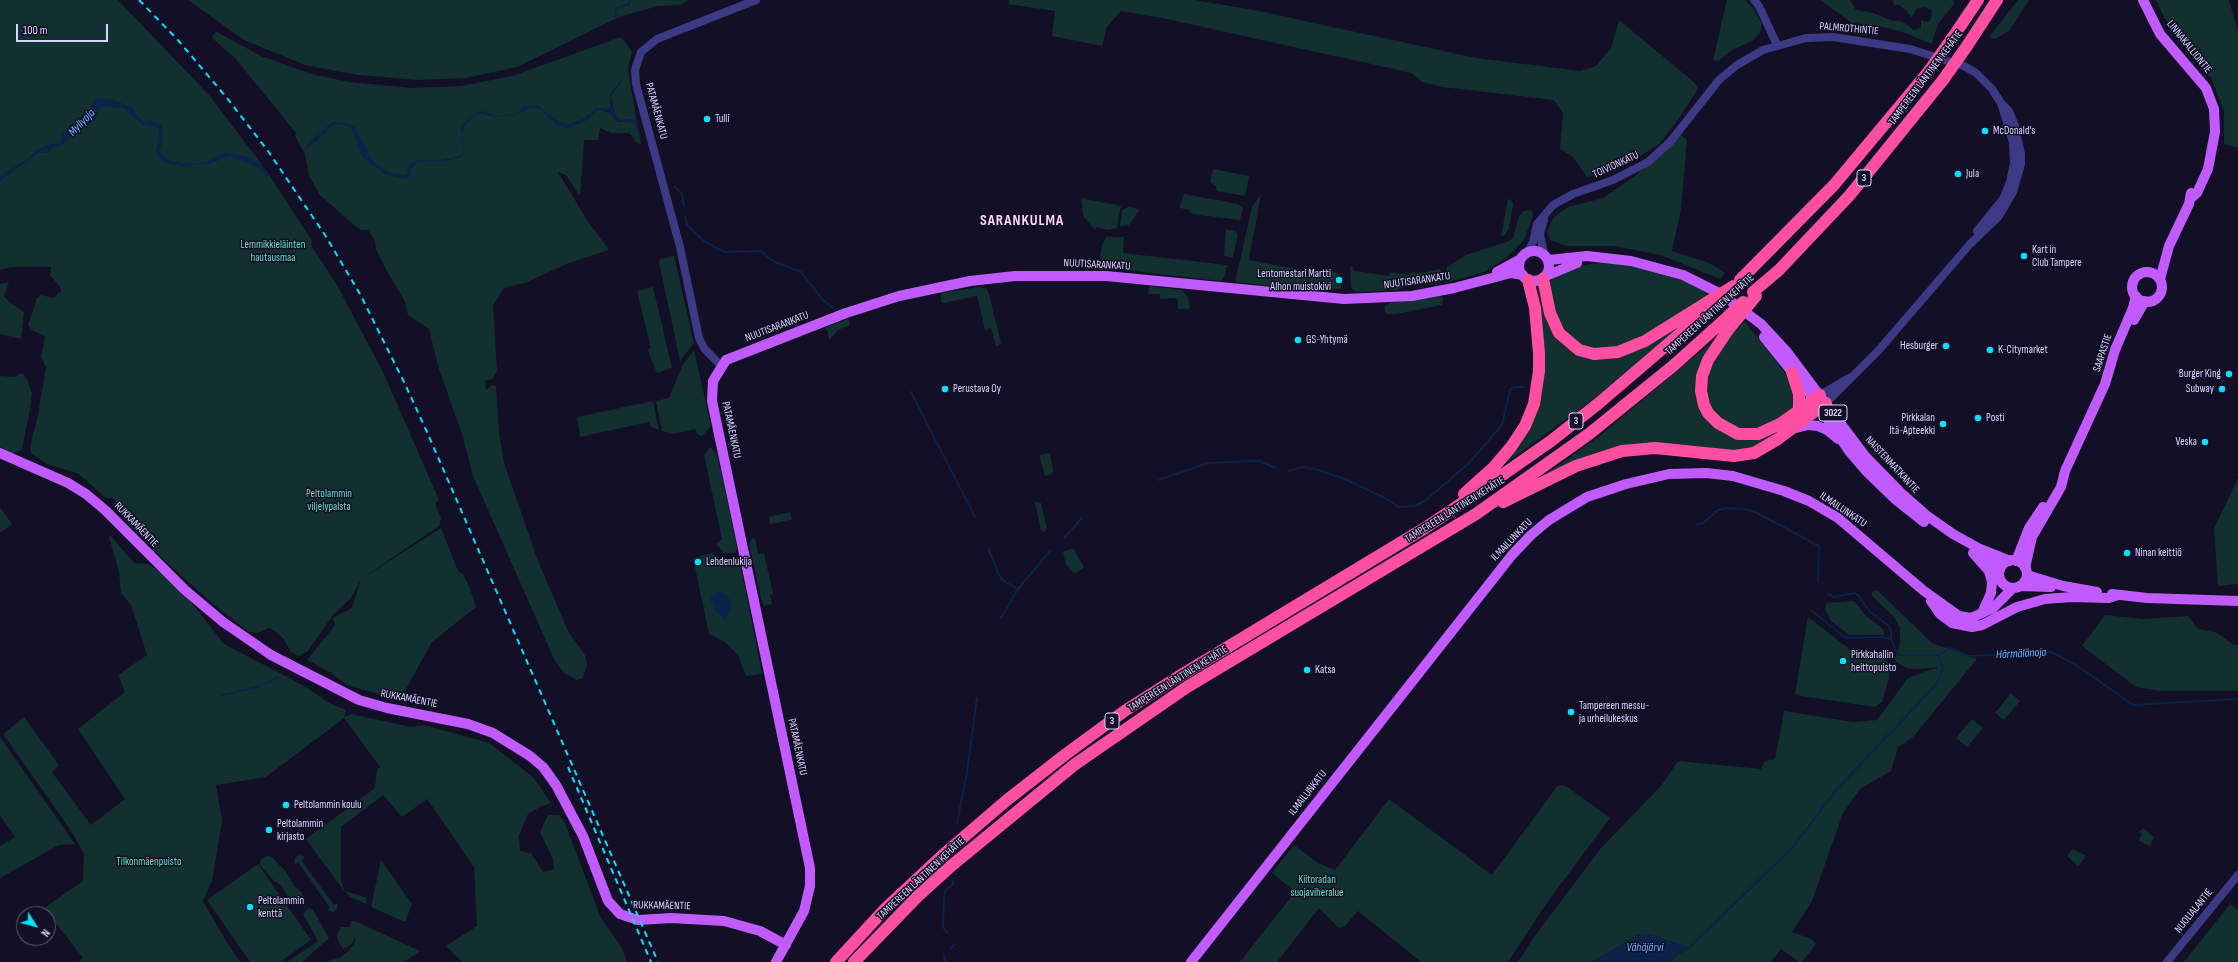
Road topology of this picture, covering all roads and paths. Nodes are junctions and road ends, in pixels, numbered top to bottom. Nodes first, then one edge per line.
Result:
1 (756, 0) edge
2 (1754, 0) edge
3 (1978, 0) edge
4 (1997, 0) edge
5 (2143, 0) edge
6 (1777, 45) junction
7 (1684, 125) joint
8 (1547, 210) junction
9 (2169, 246) junction
10 (1524, 256) junction
11 (1546, 257) junction
12 (1596, 258) junction
13 (2150, 272) junction
14 (1544, 277) junction
15 (1525, 278) junction
16 (2160, 279) junction
17 (1484, 280) junction
18 (2140, 298) junction
19 (1711, 302) junction
20 (1752, 319) junction
21 (1725, 326) junction
22 (721, 366) junction
23 (1792, 372) junction
24 (1820, 401) junction
25 (1799, 410) junction
26 (1788, 430) junction
27 (1849, 451) junction
28 (0, 453) edge
29 (2062, 478) junction
30 (1476, 514) junction
31 (1425, 528) junction
32 (1972, 551) junction
33 (2013, 561) junction
34 (2026, 572) junction
35 (2000, 574) junction
36 (2063, 586) junction
37 (2017, 587) junction
38 (1924, 591) junction
39 (2118, 595) junction
40 (2238, 595) edge
41 (2218, 599) junction
42 (2238, 601) edge
43 (1982, 613) junction
44 (2238, 875) edge
45 (786, 945) junction
46 (776, 962) edge
47 (836, 962) edge
48 (854, 962) edge
49 (1191, 962) edge
50 (2167, 962) edge

1 - 22 street, PATAMÄENKATU
2 - 6 street
3 - 19 highway, TAMPEREEN LÄNTINEN KEHÄTIE / 3, bridge
4 - 21 highway, TAMPEREEN LÄNTINEN KEHÄTIE / 3, bridge
5 - 9 main road, LINNAKALLIONTIE
6 - 7 street, PALMROTHINTIE
6 - 24 street, PALMROTHINTIE
7 - 8 street, TOIVIONKATU
8 - 10 street, TOIVIONKATU
8 - 11 street
9 - 13 main road
9 - 16 main road
10 - 11 main road
10 - 15 main road
10 - 17 main road, NUUTISARANKATU
11 - 12 main road, NAISTENMATKANTIE / 3022
11 - 14 main road
12 - 14 main road, NAISTENMATKANTIE / 3022
12 - 20 main road, NAISTENMATKANTIE / 3022
13 - 16 main road
13 - 18 main road
14 - 15 main road
14 - 19 highway
15 - 17 main road, NUUTISARANKATU
15 - 31 highway
16 - 18 main road
17 - 22 main road, NUUTISARANKATU
18 - 29 main road, SAAPASTIE
19 - 31 highway, TAMPEREEN LÄNTINEN KEHÄTIE / 3
20 - 23 main road, NAISTENMATKANTIE / 3022
20 - 24 main road, NAISTENMATKANTIE / 3022
21 - 25 highway
21 - 30 highway, TAMPEREEN LÄNTINEN KEHÄTIE / 3
22 - 45 main road, PATAMÄENKATU
23 - 24 main road, NAISTENMATKANTIE / 3022
23 - 25 highway
24 - 25 highway
24 - 26 highway
24 - 27 main road, NAISTENMATKANTIE / 3022
24 - 33 main road, NAISTENMATKANTIE / 3022
26 - 27 main road
26 - 30 highway
27 - 32 main road, NAISTENMATKANTIE / 3022
28 - 45 main road, RUKKAMÄENTIE
29 - 33 main road, SAAPASTIE
29 - 34 main road, SAAPASTIE
30 - 48 highway, TAMPEREEN LÄNTINEN KEHÄTIE / 3
31 - 47 highway, TAMPEREEN LÄNTINEN KEHÄTIE / 3
32 - 35 main road, NAISTENMATKANTIE / 3022
32 - 43 main road
33 - 34 main road, 3022
33 - 35 main road
34 - 36 main road, 3022
34 - 37 main road
35 - 37 main road, 3022
35 - 43 main road
36 - 37 main road, 3022
36 - 39 main road, 3022
37 - 43 main road, ILMAILUNKATU
38 - 39 main road
38 - 43 main road, ILMAILUNKATU
38 - 49 main road, ILMAILUNKATU
39 - 41 main road, 3022
40 - 41 main road, 3022
41 - 42 main road, 3022
44 - 50 street, NUOLIALANTIE
45 - 46 main road, PATAMÄENKATU

